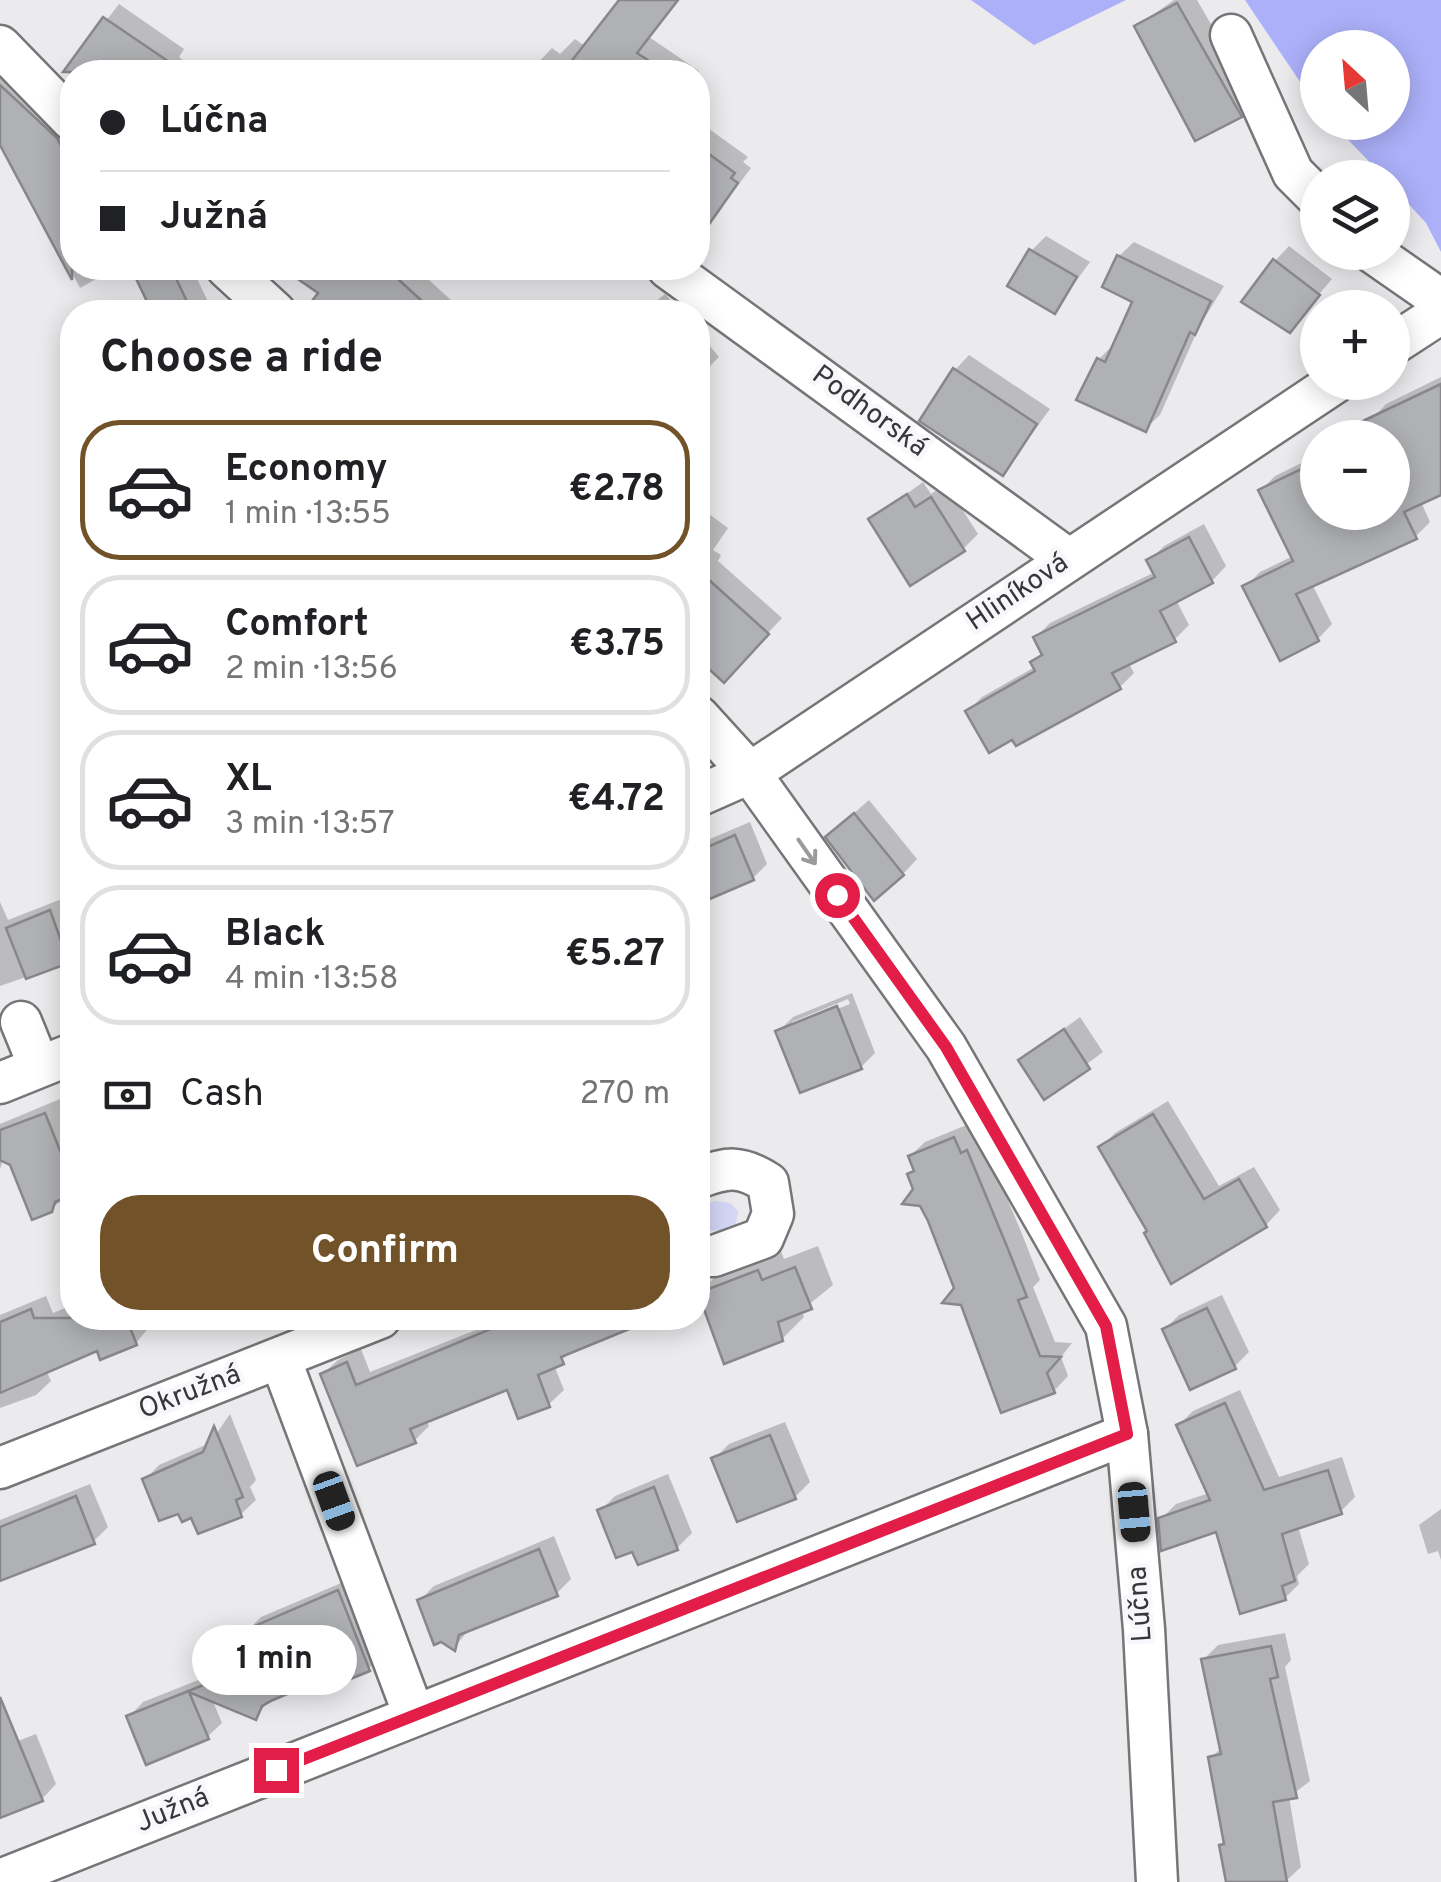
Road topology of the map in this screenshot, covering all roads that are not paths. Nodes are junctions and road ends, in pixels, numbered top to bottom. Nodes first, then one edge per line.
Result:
1 (1231, 35) dead end
2 (0, 46) edge
3 (60, 108) edge
4 (1300, 180) edge
5 (1398, 270) edge
6 (240, 280) edge
7 (684, 280) edge
8 (262, 300) edge
9 (1441, 300) edge
10 (1441, 314) edge
11 (1410, 334) edge
12 (1309, 400) edge
13 (1068, 559) junction
14 (710, 729) edge
15 (750, 773) junction
16 (710, 791) edge
17 (60, 1059) edge
18 (0, 1083) edge
19 (710, 1173) edge
20 (710, 1256) edge
21 (350, 1330) edge
22 (280, 1358) junction
23 (1127, 1434) junction
24 (0, 1468) edge
25 (414, 1715) junction
26 (0, 1880) edge
27 (1157, 1882) edge

1 - 4 street
2 - 3 street
5 - 9 street
6 - 8 street
7 - 13 street, Podhorská
10 - 11 street
12 - 13 street, Hliníková
13 - 15 street, Hliníková
14 - 15 street, Lúčna
15 - 16 street, Hliníková
15 -> 23 street, Lúčna
17 - 18 street
19 - 20 street
21 - 22 street, Okružná
22 - 24 street, Okružná
22 - 25 street
23 - 25 street, Južná
23 - 27 street, Lúčna
25 - 26 street, Južná

